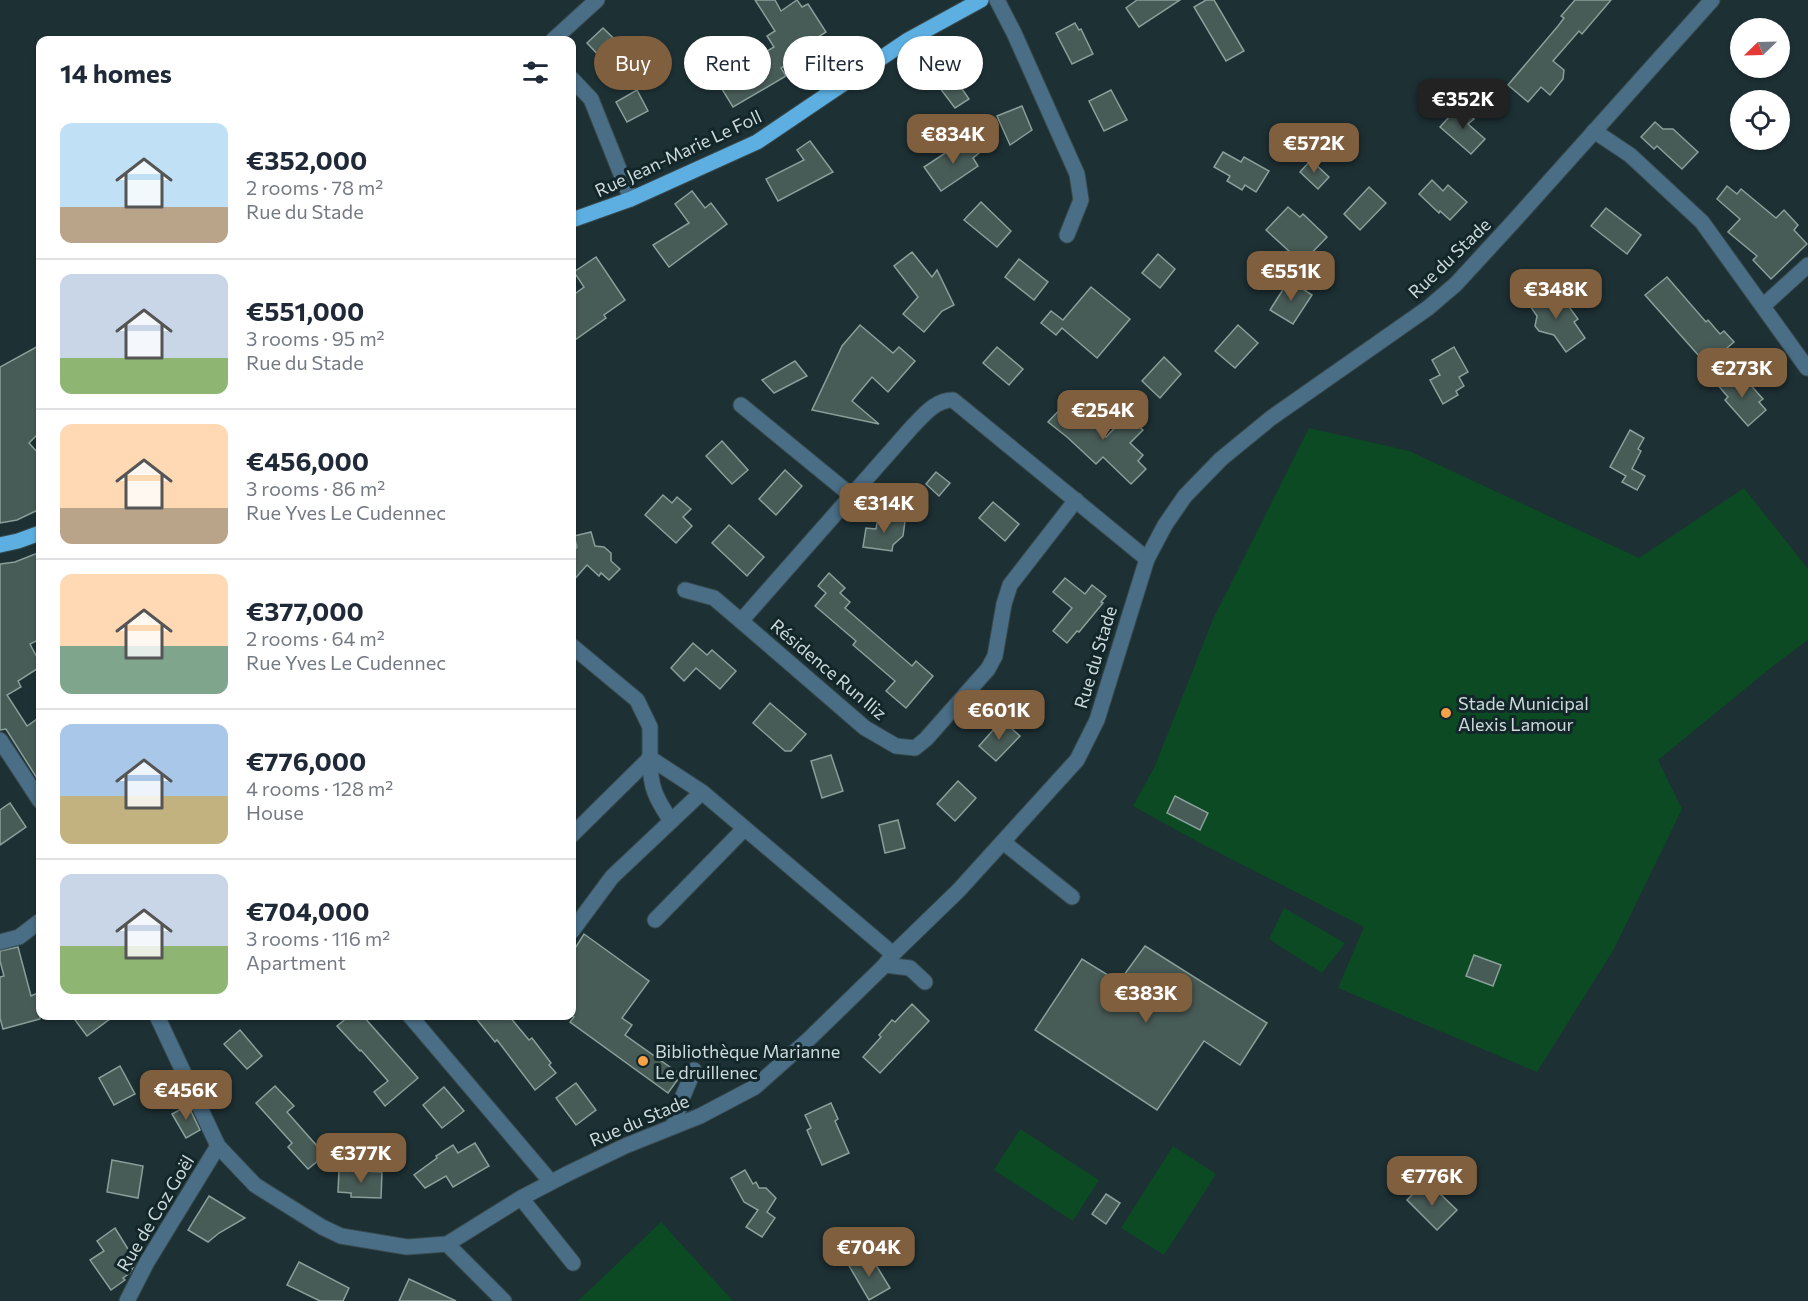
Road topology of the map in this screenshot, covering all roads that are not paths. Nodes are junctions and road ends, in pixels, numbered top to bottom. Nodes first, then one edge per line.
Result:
1 (597, 0) edge
2 (981, 0) edge
3 (997, 0) edge
4 (1712, 0) edge
5 (557, 36) edge
6 (576, 83) edge
7 (1594, 131) junction
8 (631, 199) junction
9 (576, 219) edge
10 (1067, 235) dead end
11 (1808, 265) edge
12 (1763, 306) junction
13 (1807, 368) edge
14 (741, 405) dead end
15 (852, 496) junction
16 (1076, 500) junction
17 (36, 534) edge
18 (0, 545) edge
19 (1147, 559) junction
20 (685, 590) dead end
21 (741, 621) junction
22 (576, 649) edge
23 (0, 740) edge
24 (650, 758) junction
25 (702, 792) junction
26 (36, 795) edge
27 (671, 821) junction
28 (576, 829) edge
29 (744, 829) junction
30 (1003, 842) junction
31 (1072, 897) dead end
32 (655, 920) dead end
33 (36, 924) edge
34 (576, 926) edge
35 (0, 942) edge
36 (889, 959) junction
37 (925, 982) dead end
38 (159, 1020) edge
39 (413, 1020) edge
40 (694, 1070) dead end
41 (673, 1126) junction
42 (218, 1146) junction
43 (552, 1182) junction
44 (520, 1198) junction
45 (447, 1244) junction
46 (573, 1263) dead end
47 (127, 1301) edge
48 (504, 1301) edge

1 - 5 street
2 - 8 main road, Rue Jean-Marie Le Foll
3 - 10 street
4 - 7 street, Rue du Stade
6 - 8 street
7 - 12 street
7 - 19 street, Rue du Stade
8 - 9 main road, Rue Jean-Marie Le Foll
11 - 12 street
12 - 13 street
14 - 15 street
15 - 16 street, Résidence Run Iliz
15 - 21 street, Résidence Run Iliz
16 - 19 street, Résidence Run Iliz
16 - 21 street, Résidence Run Iliz
17 - 18 main road
19 - 30 street, Rue du Stade
20 - 21 street, Résidence Run Iliz
22 - 24 street
23 - 26 street
24 - 25 street
24 - 27 street
24 - 28 street
25 - 27 street
25 - 29 street
27 - 34 street
29 - 32 street
29 - 36 street
30 - 31 street
30 - 36 street, Rue du Stade
33 - 35 street
36 - 37 street
36 - 41 street, Rue du Stade
38 - 42 street
39 - 43 street
40 - 41 street
41 - 43 street, Rue du Stade
42 - 45 street
42 - 47 street, Rue de Coz Goël
43 - 44 street, Rue du Stade
44 - 45 street, Rue du Stade
44 - 46 street
45 - 48 street

